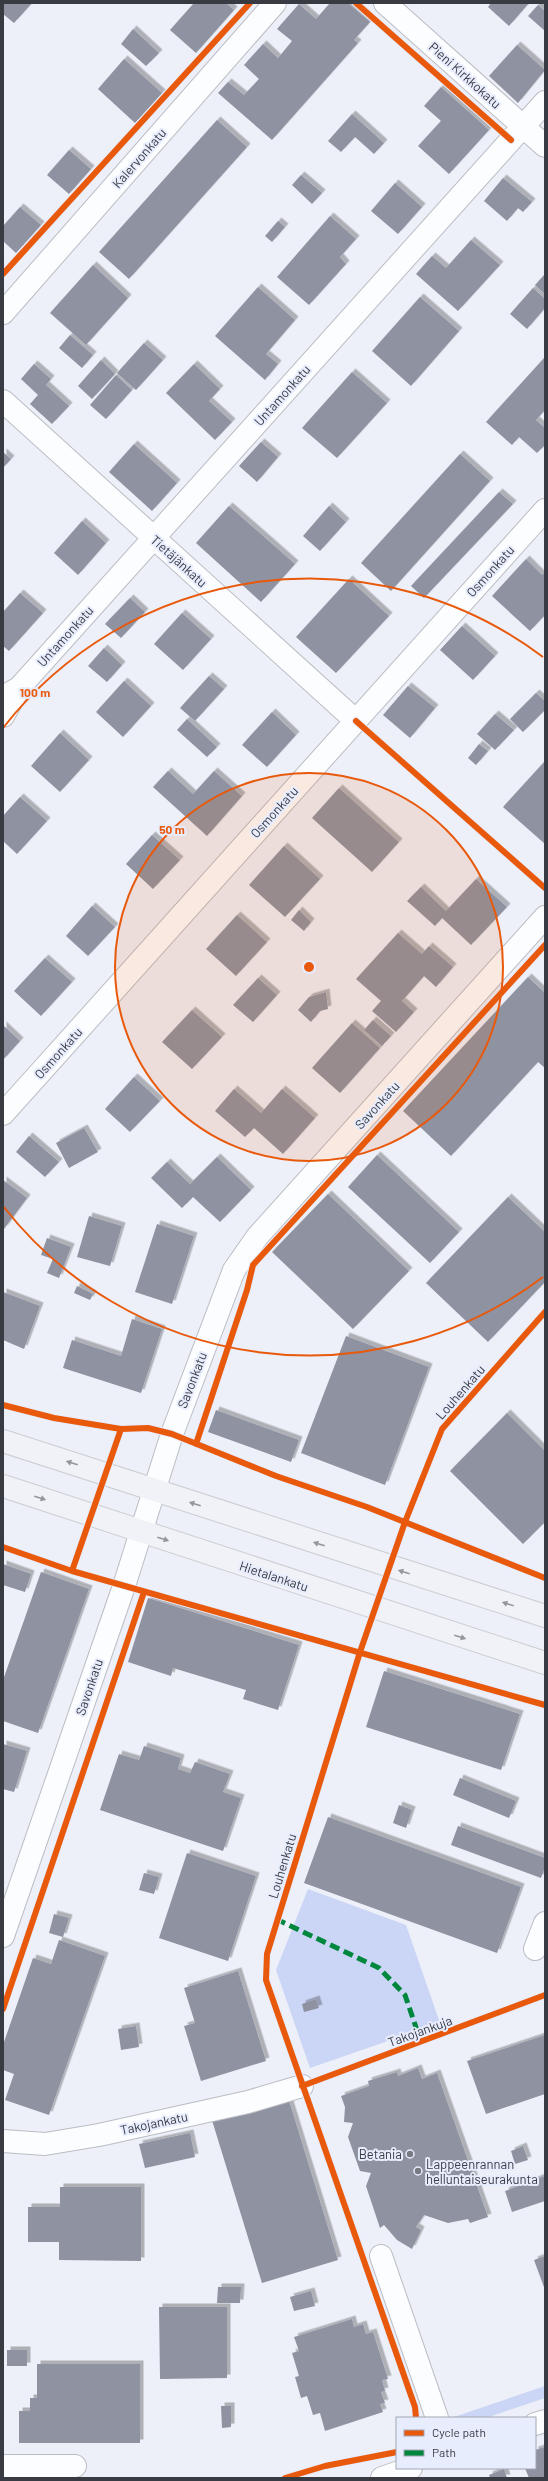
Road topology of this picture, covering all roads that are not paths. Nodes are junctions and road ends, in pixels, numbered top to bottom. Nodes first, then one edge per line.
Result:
1 (275, 3) edge
2 (385, 3) edge
3 (545, 102) edge
4 (523, 127) junction
5 (545, 146) edge
6 (3, 313) edge
7 (3, 401) edge
8 (545, 510) edge
9 (154, 538) junction
10 (11, 693) edge
11 (3, 716) edge
12 (356, 721) junction
13 (545, 918) edge
14 (3, 1114) edge
15 (3, 1441) edge
16 (3, 1486) edge
17 (153, 1490) junction
18 (140, 1532) junction
19 (545, 1616) edge
20 (545, 1663) edge
21 (8, 1904) edge
22 (545, 1923) edge
23 (3, 1936) edge
24 (535, 1949) dead end
25 (302, 2086) dead end
26 (3, 2141) edge
27 (381, 2256) dead end
28 (437, 2417) edge
29 (3, 2466) edge
30 (75, 2466) dead end
31 (408, 2469) edge
32 (382, 2478) edge

1 - 6 street, Kalervonkatu
2 - 4 street, Pieni Kirkkokatu
3 - 4 street, Untamonkatu
4 - 5 street, Pieni Kirkkokatu
4 - 9 street, Untamonkatu
7 - 9 street, Tietäjänkatu
8 - 12 street, Osmonkatu
9 - 10 street, Untamonkatu
9 - 12 street, Tietäjänkatu
10 - 11 street, Untamonkatu
12 - 14 street, Osmonkatu
13 - 17 street, Savonkatu
17 -> 15 main road
16 -> 18 main road, Hietalankatu
17 - 18 street, Savonkatu
19 -> 17 main road
18 -> 20 main road, Hietalankatu
18 - 21 street, Savonkatu
21 - 23 street, Savonkatu
22 - 24 street
25 - 26 street, Takojankatu
27 - 28 street
29 - 30 street
31 - 32 street

